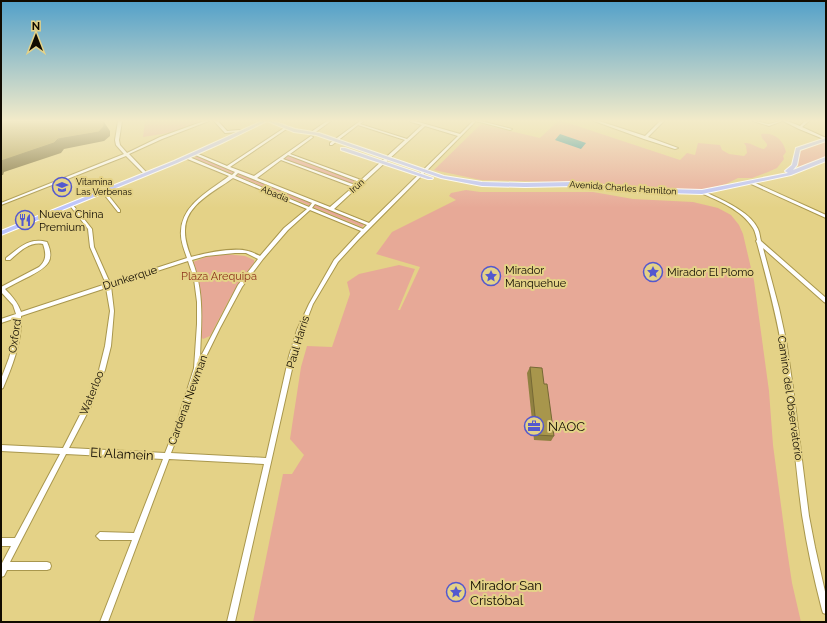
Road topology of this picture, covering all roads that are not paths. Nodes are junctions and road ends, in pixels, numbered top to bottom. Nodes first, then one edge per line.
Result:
1 (124, 150) edge
2 (135, 150) edge
3 (203, 150) edge
4 (253, 150) edge
5 (292, 150) edge
6 (355, 150) edge
7 (396, 150) edge
8 (445, 150) edge
9 (798, 150) edge
10 (127, 154) junction
11 (194, 154) junction
12 (287, 154) junction
13 (186, 157) junction
14 (281, 159) junction
15 (826, 159) edge
16 (385, 160) junction
17 (227, 167) junction
18 (238, 171) junction
19 (422, 173) junction
20 (146, 174) junction
21 (232, 176) junction
22 (254, 178) junction
23 (768, 178) junction
24 (362, 182) junction
25 (750, 182) junction
26 (356, 187) junction
27 (104, 192) junction
28 (702, 192) junction
29 (314, 202) junction
30 (1, 204) edge
31 (72, 206) junction
32 (310, 208) junction
33 (331, 209) junction
34 (61, 210) junction
35 (119, 211) dead end
36 (826, 217) edge
37 (370, 225) junction
38 (364, 231) junction
39 (1, 233) edge
40 (1, 239) edge
41 (758, 241) junction
42 (190, 258) junction
43 (261, 258) junction
44 (8, 259) dead end
45 (108, 285) junction
46 (826, 301) edge
47 (18, 315) junction
48 (1, 321) edge
49 (197, 369) junction
50 (1, 386) edge
51 (1, 448) edge
52 (65, 451) junction
53 (167, 456) junction
54 (268, 461) junction
55 (100, 536) dead end
56 (137, 537) junction
57 (1, 542) edge
58 (17, 542) junction
59 (47, 566) dead end
60 (3, 569) edge
61 (826, 610) edge
62 (104, 622) edge
63 (231, 622) edge

1 - 10 street
2 - 10 street
3 - 11 main road
4 - 17 street
5 - 12 street
6 - 16 main road, Avenida Charles Hamilton
7 - 16 street, Irún
8 - 19 street, Paul Harris
9 - 23 main road, Avenida Charles Hamilton
10 - 20 street
10 - 30 street
11 - 13 main road
11 - 17 street, Abadía
12 - 14 street
12 - 24 street
13 - 20 main road
13 - 21 street, Abadía
14 - 22 street
14 - 26 street
15 - 23 main road, Avenida Charles Hamilton
16 - 19 main road, Avenida Charles Hamilton
16 - 24 street, Irún
17 - 18 street, Abadía
18 - 21 street
18 - 22 street, Abadía
19 - 28 main road, Avenida Charles Hamilton
19 - 37 street, Paul Harris
20 - 27 main road
21 - 32 street, Abadía
21 - 42 street
22 - 29 street, Abadía
23 - 25 main road, Avenida Charles Hamilton
24 - 26 street, Irún
25 - 28 main road, Avenida Charles Hamilton
25 - 36 street
26 - 33 street, Irún
27 - 31 main road
27 - 35 street
28 - 41 street, Camino del Observatorio
29 - 32 street, Cardenal Newman
29 - 33 street, Abadía
31 - 34 main road
31 - 45 street, Waterloo
32 - 38 street, Abadía
32 - 43 street, Cardenal Newman
33 - 37 street, Abadía
34 - 39 main road
34 - 40 main road
37 - 38 street, Paul Harris
38 - 54 street, Paul Harris
41 - 46 street
41 - 61 street, Camino del Observatorio
42 - 43 street, Dunkerque
42 - 45 street, Dunkerque
42 - 49 street
43 - 49 street, Cardenal Newman
44 - 47 street, Oxford
45 - 47 street, Dunkerque
45 - 52 street, Waterloo
47 - 48 street, Dunkerque
47 - 50 street, Oxford
49 - 53 street, Cardenal Newman
51 - 52 street, El Alamein
52 - 53 street, El Alamein
52 - 58 street, Waterloo
53 - 54 street, El Alamein
53 - 56 street, Cardenal Newman
54 - 63 street, Paul Harris
55 - 56 street
56 - 62 street, Cardenal Newman
57 - 58 street
58 - 60 street, Waterloo
59 - 60 street

